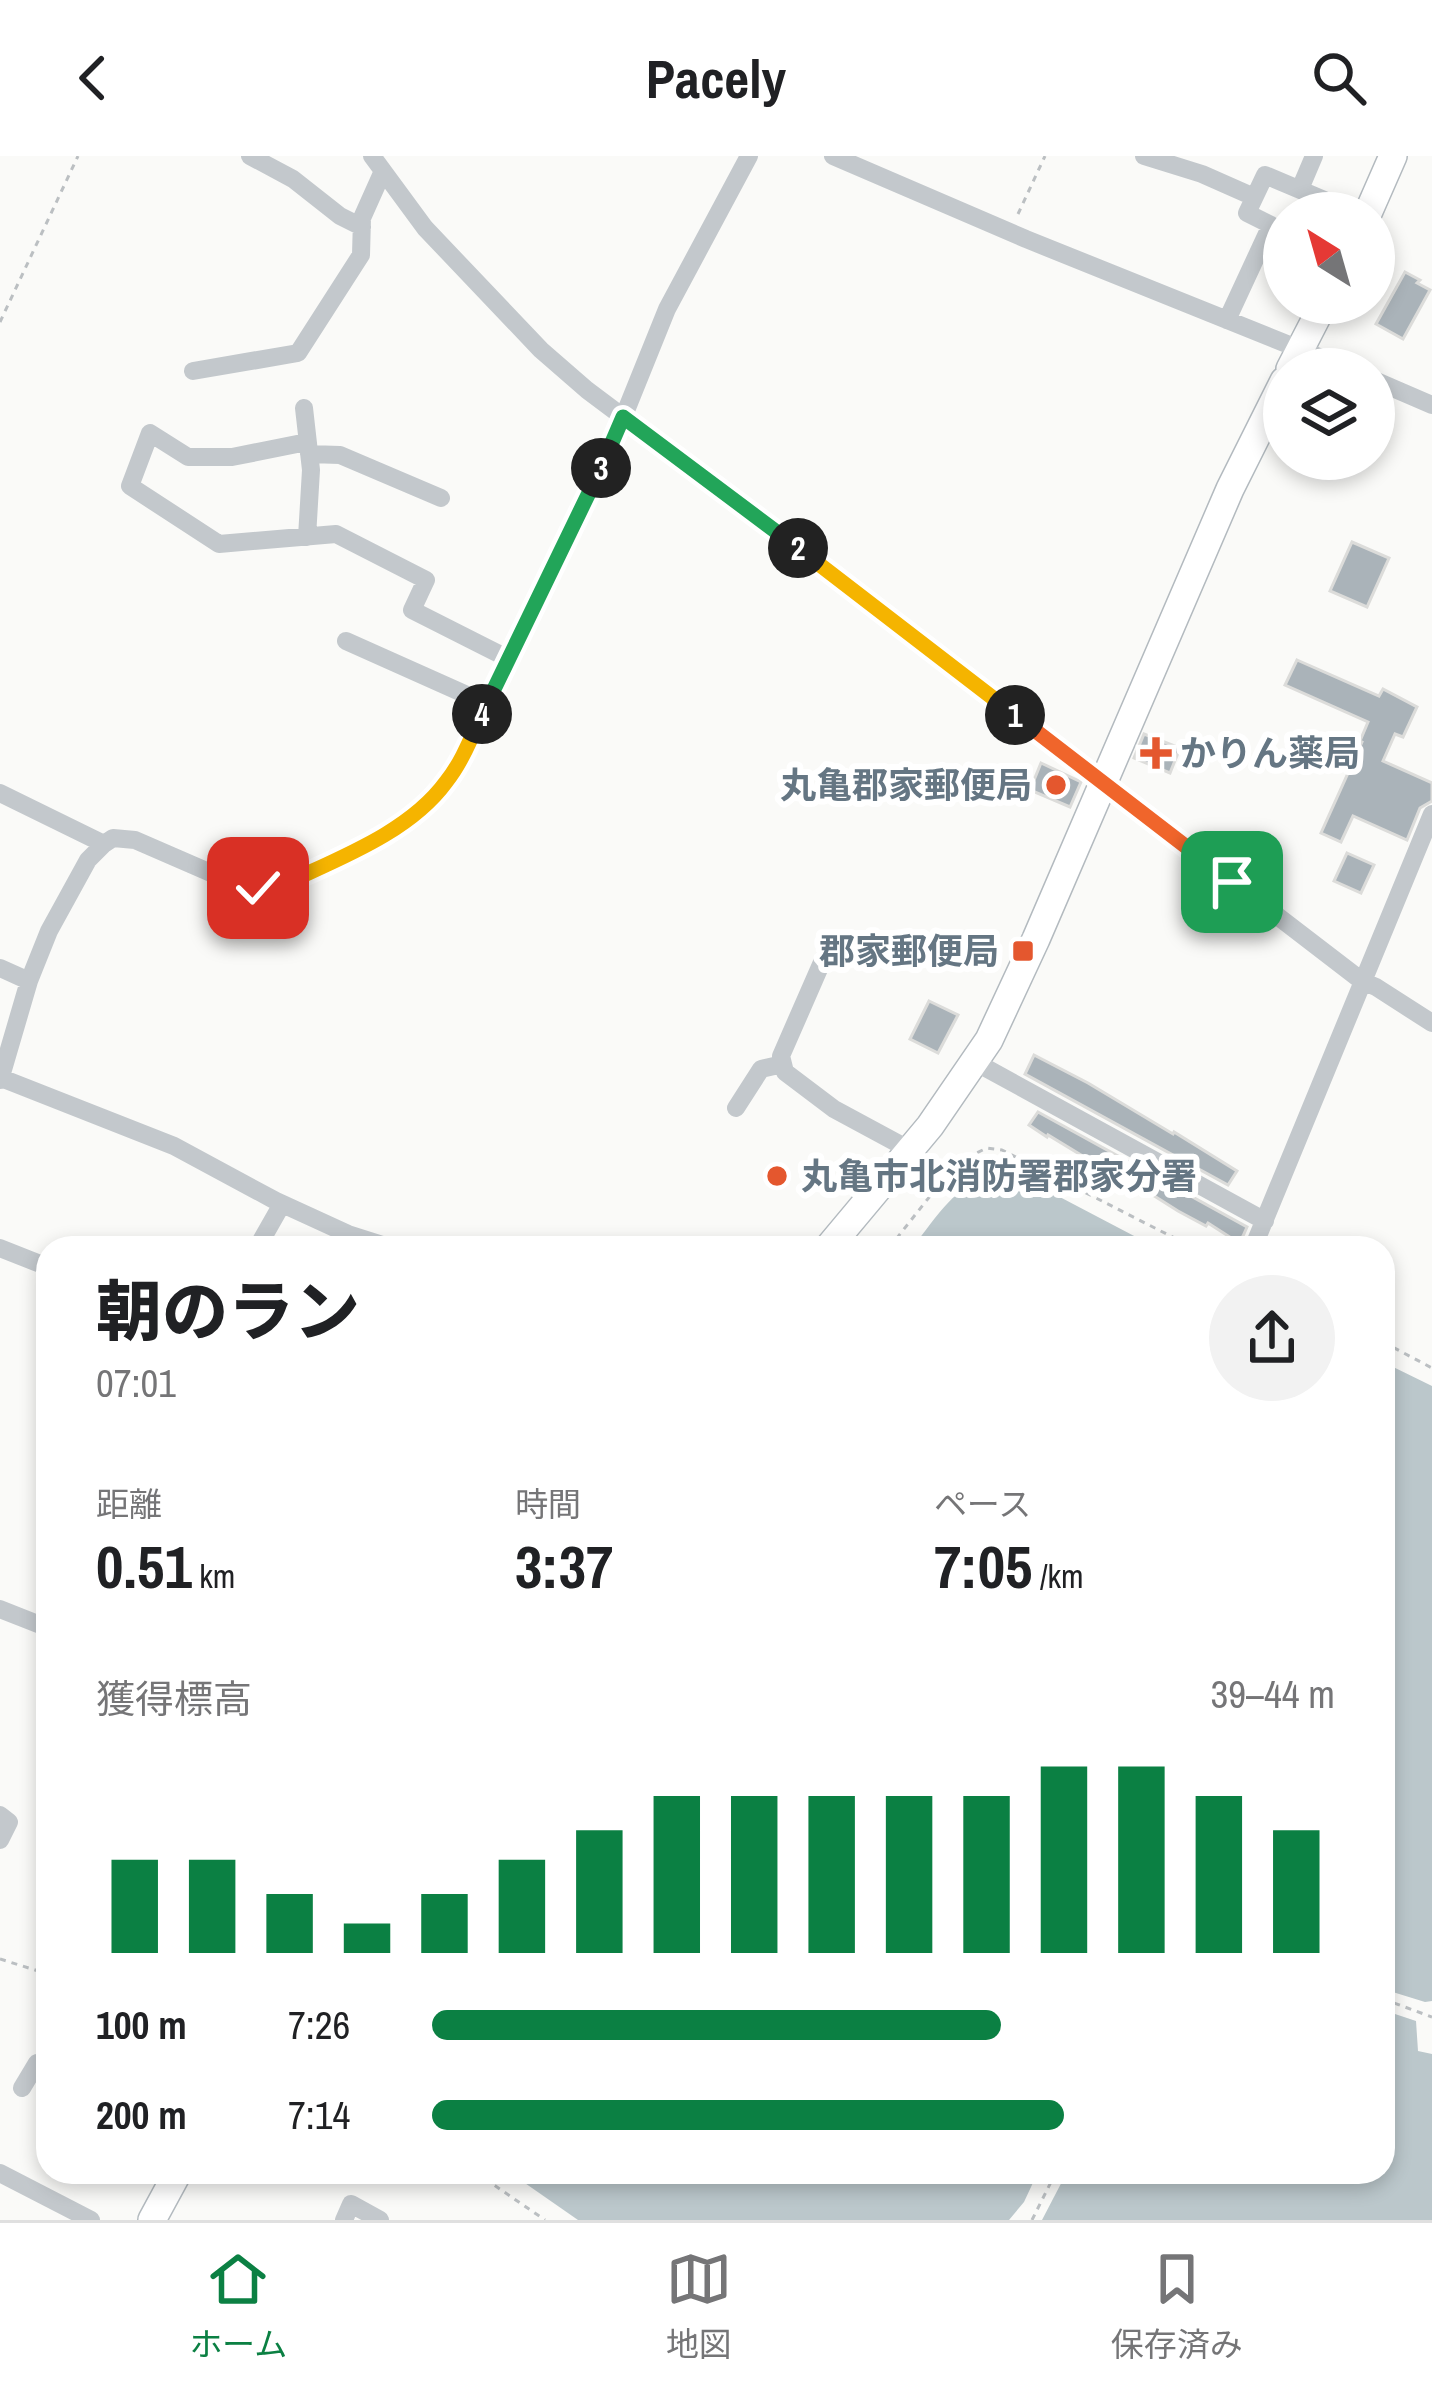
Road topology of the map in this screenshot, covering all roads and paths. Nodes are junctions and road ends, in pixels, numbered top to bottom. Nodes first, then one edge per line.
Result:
1 (78, 156) edge
2 (250, 156) edge
3 (749, 156) edge
4 (833, 156) edge
5 (1045, 156) edge
6 (1144, 156) edge
7 (1314, 156) edge
8 (1393, 156) edge
9 (378, 164) edge
10 (1300, 189) junction
11 (1307, 192) edge
12 (1377, 192) edge
13 (1254, 197) junction
14 (362, 227) junction
15 (1026, 239) junction
16 (1227, 320) junction
17 (0, 322) edge
18 (1274, 348) edge
19 (193, 371) dead end
20 (1395, 389) edge
21 (1432, 405) edge
22 (304, 408) dead end
23 (623, 417) junction
24 (1263, 422) edge
25 (308, 448) junction
26 (441, 498) dead end
27 (307, 537) junction
28 (346, 641) dead end
29 (509, 659) junction
30 (487, 704) junction
31 (1102, 782) junction
32 (0, 793) edge
33 (1432, 814) edge
34 (104, 844) junction
35 (826, 953) dead end
36 (0, 968) edge
37 (29, 981) junction
38 (1362, 981) junction
39 (1432, 1023) edge
40 (975, 1062) junction
41 (783, 1064) junction
42 (0, 1079) edge
43 (736, 1108) dead end
44 (910, 1150) junction
45 (282, 1204) junction
46 (1265, 1221) junction
47 (264, 1236) edge
48 (354, 1236) edge
49 (838, 1236) edge
50 (898, 1236) edge
51 (1170, 1236) edge
52 (1258, 1236) edge
53 (0, 1248) edge
54 (36, 1263) edge
55 (1395, 1348) edge
56 (1432, 1368) edge
57 (2, 1615) edge
58 (36, 1625) edge
59 (0, 1815) edge
60 (0, 1840) edge
61 (0, 1959) edge
62 (36, 1970) edge
63 (1395, 2003) edge
64 (1432, 2017) edge
65 (29, 2075) dead end
66 (36, 2078) edge
67 (0, 2173) edge
68 (172, 2184) edge
69 (492, 2184) edge
70 (1050, 2184) edge
71 (91, 2220) edge
72 (152, 2220) edge
73 (344, 2220) edge
74 (380, 2220) edge
75 (545, 2220) edge
76 (1032, 2220) edge

1 - 17 path
2 - 14 street
3 - 23 street
4 - 15 street
5 - 15 path
6 - 13 street
7 - 10 street
8 - 12 street
9 - 14 street
9 - 23 street
10 - 11 street
10 - 13 street
13 - 16 street
14 - 19 street
15 - 16 street
16 - 18 street
20 - 21 street
22 - 25 street
23 - 29 street
23 - 31 street
24 - 31 street
25 - 26 street
25 - 27 street
25 - 27 street
27 - 29 street
28 - 30 street
29 - 30 street
30 - 34 street
31 - 38 street
31 - 40 street
32 - 34 street
33 - 38 street
34 - 37 street
35 - 41 street
36 - 37 street
37 - 42 street
38 - 39 street
38 - 46 street
40 - 44 street
40 - 46 street
41 - 43 street
41 - 44 street
42 - 45 street
44 - 49 street
45 - 47 street
45 - 48 street
46 - 52 street
50 - 51 path
53 - 54 street
55 - 56 path
57 - 58 street
59 - 60 street
61 - 62 path
63 - 64 path
65 - 66 street
67 - 71 street
68 - 72 street
69 - 75 path
70 - 76 path
73 - 74 street

